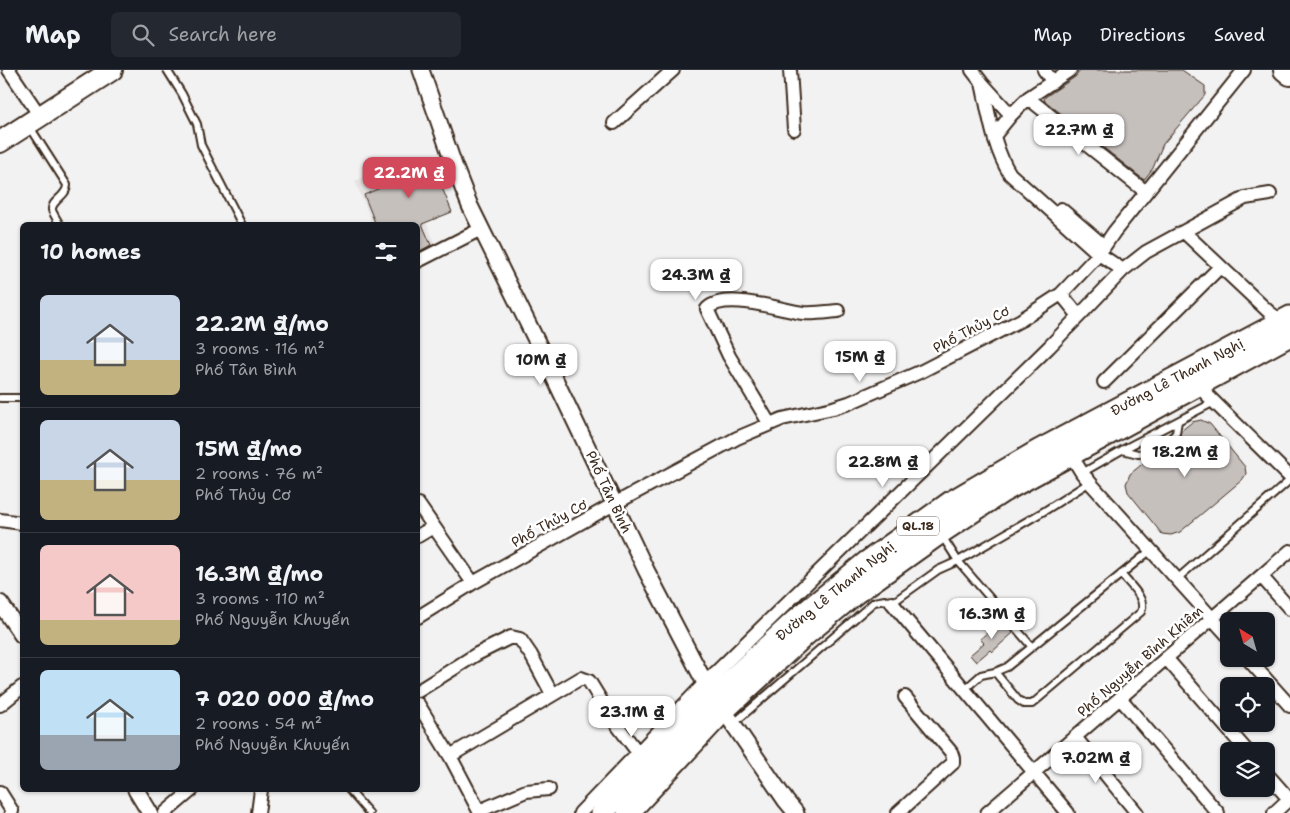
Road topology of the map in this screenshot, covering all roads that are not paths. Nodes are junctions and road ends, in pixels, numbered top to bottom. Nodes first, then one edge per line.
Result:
1 (9, 70) edge
2 (112, 70) edge
3 (167, 70) edge
4 (421, 70) edge
5 (674, 70) edge
6 (790, 70) edge
7 (972, 70) edge
8 (1044, 70) edge
9 (1070, 70) edge
10 (1244, 70) edge
11 (1284, 70) edge
12 (1290, 75) edge
13 (1053, 82) junction
14 (982, 84) junction
15 (1028, 98) junction
16 (1011, 115) junction
17 (34, 120) junction
18 (614, 123) dead end
19 (794, 128) dead end
20 (994, 136) junction
21 (0, 142) edge
22 (1146, 192) junction
23 (1270, 194) dead end
24 (58, 222) edge
25 (240, 222) edge
26 (481, 229) junction
27 (1184, 232) junction
28 (1102, 250) junction
29 (420, 260) edge
30 (1220, 267) junction
31 (1123, 270) junction
32 (1061, 294) junction
33 (838, 311) dead end
34 (1079, 316) junction
35 (1288, 325) edge
36 (1104, 382) dead end
37 (1198, 386) junction
38 (0, 398) edge
39 (20, 398) edge
40 (1214, 402) junction
41 (1178, 421) junction
42 (769, 424) junction
43 (1122, 450) junction
44 (1071, 455) junction
45 (1086, 478) junction
46 (1290, 479) edge
47 (614, 504) junction
48 (420, 507) edge
49 (0, 520) edge
50 (20, 523) edge
51 (934, 526) junction
52 (433, 527) junction
53 (420, 535) edge
54 (1151, 550) junction
55 (1288, 557) edge
56 (958, 561) junction
57 (1121, 574) junction
58 (1261, 576) junction
59 (1177, 580) junction
60 (473, 583) junction
61 (0, 603) edge
62 (892, 603) junction
63 (1290, 609) edge
64 (420, 615) edge
65 (1212, 618) junction
66 (1220, 627) edge
67 (20, 632) edge
68 (1032, 647) junction
69 (1166, 658) junction
70 (1256, 668) edge
71 (995, 672) junction
72 (20, 689) edge
73 (965, 689) junction
74 (420, 690) edge
75 (552, 694) junction
76 (906, 698) dead end
77 (1120, 698) junction
78 (719, 703) junction
79 (0, 705) edge
80 (1290, 706) edge
81 (420, 707) edge
82 (1075, 737) junction
83 (1239, 742) edge
84 (450, 756) junction
85 (642, 758) junction
86 (1034, 772) junction
87 (1275, 783) edge
88 (549, 789) dead end
89 (0, 792) edge
90 (137, 792) edge
91 (190, 792) edge
92 (261, 792) edge
93 (351, 792) edge
94 (1290, 799) edge
95 (478, 812) edge
96 (12, 813) edge
97 (150, 813) edge
98 (165, 813) edge
99 (258, 813) edge
100 (369, 813) edge
101 (580, 813) edge
102 (602, 813) edge
103 (628, 813) edge
104 (796, 813) edge
105 (898, 813) edge
106 (988, 813) edge
107 (1068, 813) edge
108 (1137, 813) edge
109 (1218, 813) edge
110 (1274, 813) edge

1 - 17 street
2 - 17 main road
3 - 25 lane
4 - 26 street, Phố Tân Bình
5 - 18 street
6 - 19 street
7 - 14 street
8 - 13 street
9 - 13 street
10 - 22 street, Phố Thủy Cơ
11 - 12 main road
13 - 15 street
14 - 16 street
14 - 20 street
15 - 16 street
15 - 22 street
16 - 20 street
17 - 21 main road
17 - 24 lane
20 - 28 street
22 - 28 street, Phố Thủy Cơ
23 - 27 street
26 - 29 street
26 - 47 street, Phố Tân Bình
27 - 30 street
27 - 31 street
28 - 31 street
28 - 32 street, Phố Thủy Cơ
30 - 35 street
30 - 36 street
31 - 34 street
32 - 34 street
32 - 42 street, Phố Thủy Cơ
33 - 42 street
34 - 78 street
35 - 37 highway, Đường Lê Thanh Nghị / QL.18
35 - 51 highway, Đường Lê Thanh Nghị / QL.18
37 - 40 street
37 - 44 highway, Đường Lê Thanh Nghị / QL.18
38 - 39 lane
40 - 41 lane
40 - 46 street
41 - 43 lane
41 - 43 lane
42 - 47 street, Phố Thủy Cơ
43 - 45 lane
44 - 45 street
44 - 51 highway, Đường Lê Thanh Nghị / QL.18
45 - 54 street
45 - 56 lane
46 - 59 lane
47 - 60 street, Phố Thủy Cơ
47 - 78 street, Phố Tân Bình
48 - 52 street
49 - 50 street
51 - 56 lane
51 - 78 highway, Đường Lê Thanh Nghị / QL.18
52 - 53 street
52 - 60 street
54 - 57 lane
54 - 59 street
55 - 58 street, Phố Nguyễn Bỉnh Khiêm
56 - 62 lane
56 - 68 lane
57 - 68 lane
57 - 71 lane
58 - 63 street
58 - 65 street, Phố Nguyễn Bỉnh Khiêm
59 - 65 street
60 - 64 street, Phố Thủy Cơ
61 - 67 street
62 - 73 street
62 - 78 lane
65 - 66 street
65 - 69 street, Phố Nguyễn Bỉnh Khiêm
68 - 71 lane
69 - 77 street, Phố Nguyễn Bỉnh Khiêm
69 - 83 street
70 - 80 street
71 - 73 lane
72 - 79 street
73 - 86 street
74 - 75 street
75 - 84 street
75 - 85 street
76 - 105 street
77 - 82 street, Phố Nguyễn Bỉnh Khiêm
77 - 109 street
78 - 85 highway, Đường Lê Thanh Nghị / QL.18
78 - 103 highway, Đường Lê Thanh Nghị / QL.18
78 - 104 street, Phố Tân Bình
81 - 84 street
82 - 86 street, Phố Nguyễn Bỉnh Khiêm
82 - 108 street
84 - 95 street
85 - 101 street
85 - 102 highway, Đường Lê Thanh Nghị / QL.18
86 - 106 street, Phố Nguyễn Bỉnh Khiêm
86 - 107 street
87 - 94 street
88 - 95 street
89 - 96 street
90 - 97 street
91 - 98 street
92 - 99 street
93 - 100 lane
94 - 110 street

